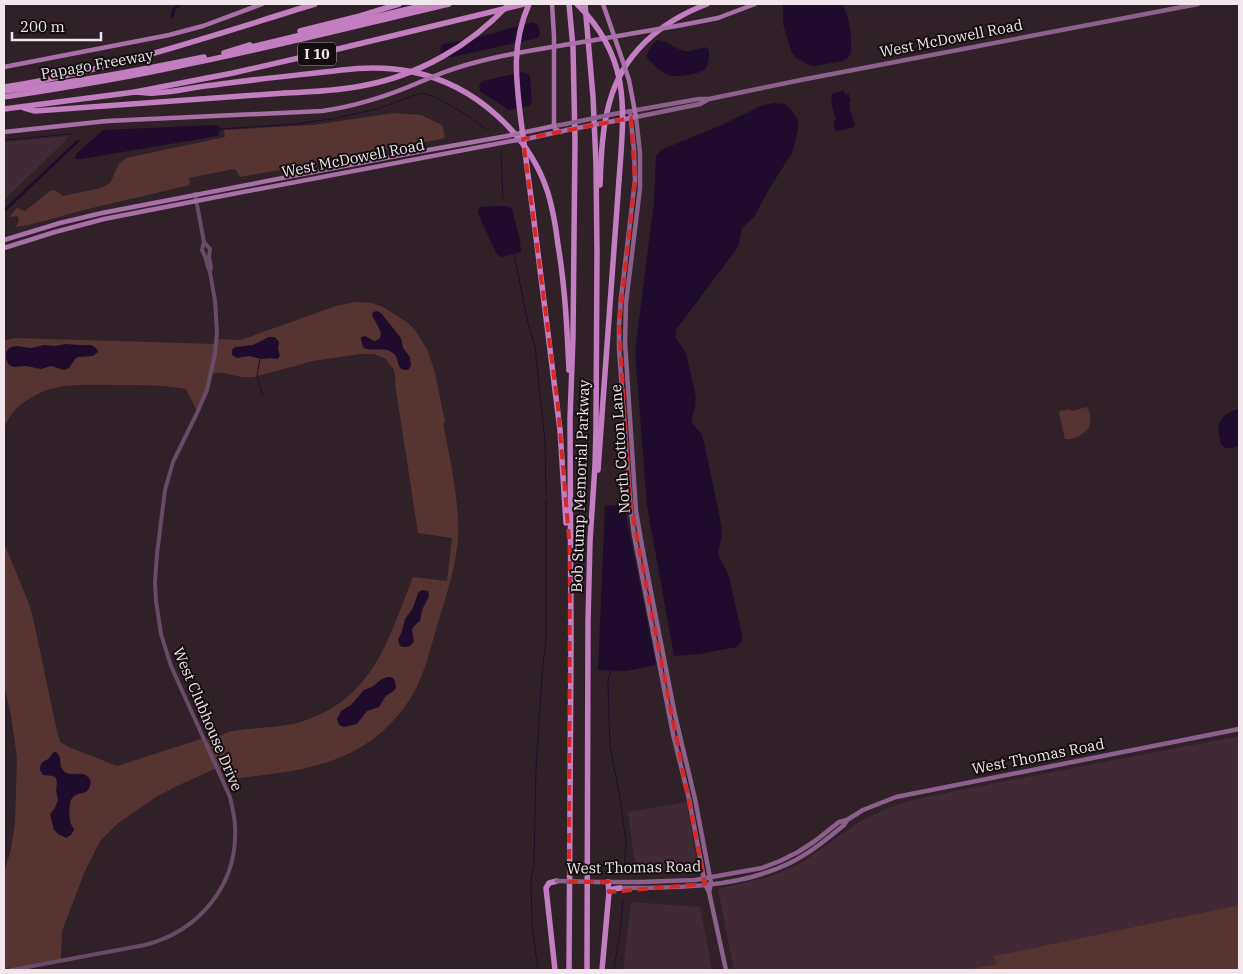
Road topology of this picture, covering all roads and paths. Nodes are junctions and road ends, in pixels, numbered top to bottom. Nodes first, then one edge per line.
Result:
1 (262, 4) edge
2 (315, 4) edge
3 (400, 4) edge
4 (429, 4) edge
5 (449, 4) edge
6 (509, 4) edge
7 (524, 4) edge
8 (529, 4) edge
9 (552, 4) edge
10 (569, 4) edge
11 (577, 4) edge
12 (585, 4) edge
13 (603, 4) edge
14 (707, 4) edge
15 (755, 4) edge
16 (1198, 4) edge
17 (614, 37) junction
18 (554, 47) junction
19 (224, 53) junction
20 (4, 67) edge
21 (4, 86) edge
22 (4, 92) edge
23 (135, 92) junction
24 (4, 97) edge
25 (19, 107) junction
26 (4, 109) edge
27 (633, 114) junction
28 (554, 126) junction
29 (564, 131) junction
30 (4, 132) edge
31 (195, 194) junction
32 (196, 201) junction
33 (4, 240) edge
34 (4, 248) edge
35 (597, 253) junction
36 (570, 419) junction
37 (570, 550) junction
38 (590, 557) junction
39 (1239, 729) edge
40 (690, 803) junction
41 (847, 820) junction
42 (699, 821) junction
43 (707, 878) junction
44 (558, 882) joint
45 (608, 882) junction
46 (708, 884) junction
47 (620, 888) joint
48 (609, 892) junction
49 (11, 970) edge
50 (555, 970) edge
51 (569, 970) edge
52 (587, 970) edge
53 (602, 970) edge
54 (726, 970) edge

1 - 20 main road
2 - 21 highway
3 - 19 highway
4 - 19 highway, I 10
5 - 24 highway
6 - 25 highway, bridge
7 - 23 highway, I 10
8 - 37 highway, bridge
9 - 18 main road
10 - 36 highway, Bob Stump Memorial Parkway
11 - 38 highway, bridge
12 - 35 highway, Bob Stump Memorial Parkway
13 - 17 main road, North Cotton Lane
14 - 35 highway
15 - 17 main road, bridge
16 - 27 main road, West McDowell Road
17 - 18 main road, bridge
17 - 27 main road, North Cotton Lane, bridge
18 - 28 main road
18 - 30 main road, bridge
19 - 22 highway, Papago Freeway / I 10
23 - 25 highway, Papago Freeway / I 10
23 - 36 highway
25 - 26 highway, Papago Freeway / I 10
27 - 28 main road, West McDowell Road, bridge
27 - 29 main road, West McDowell Road, bridge
27 - 40 main road, North Cotton Lane
27 - 42 main road, North Cotton Lane
28 - 29 main road
28 - 31 main road, West McDowell Road, bridge
29 - 32 main road, West McDowell Road, bridge
31 - 32 street, West Clubhouse Drive
31 - 33 main road, West McDowell Road
32 - 34 main road, West McDowell Road
32 - 49 street, West Clubhouse Drive
35 - 38 highway, Bob Stump Memorial Parkway
36 - 37 highway, Bob Stump Memorial Parkway
37 - 51 highway, Bob Stump Memorial Parkway
38 - 52 highway, Bob Stump Memorial Parkway
39 - 41 main road, West Thomas Road
40 - 42 main road
40 - 43 main road, North Cotton Lane
41 - 43 main road, West Thomas Road
41 - 46 main road, West Thomas Road
42 - 43 main road, North Cotton Lane
43 - 45 main road, West Thomas Road
43 - 46 main road, North Cotton Lane
44 - 45 main road, West Thomas Road, bridge
44 - 50 highway
45 - 48 highway
46 - 47 main road, West Thomas Road
46 - 54 main road, North Cotton Lane
47 - 48 highway
48 - 53 highway

